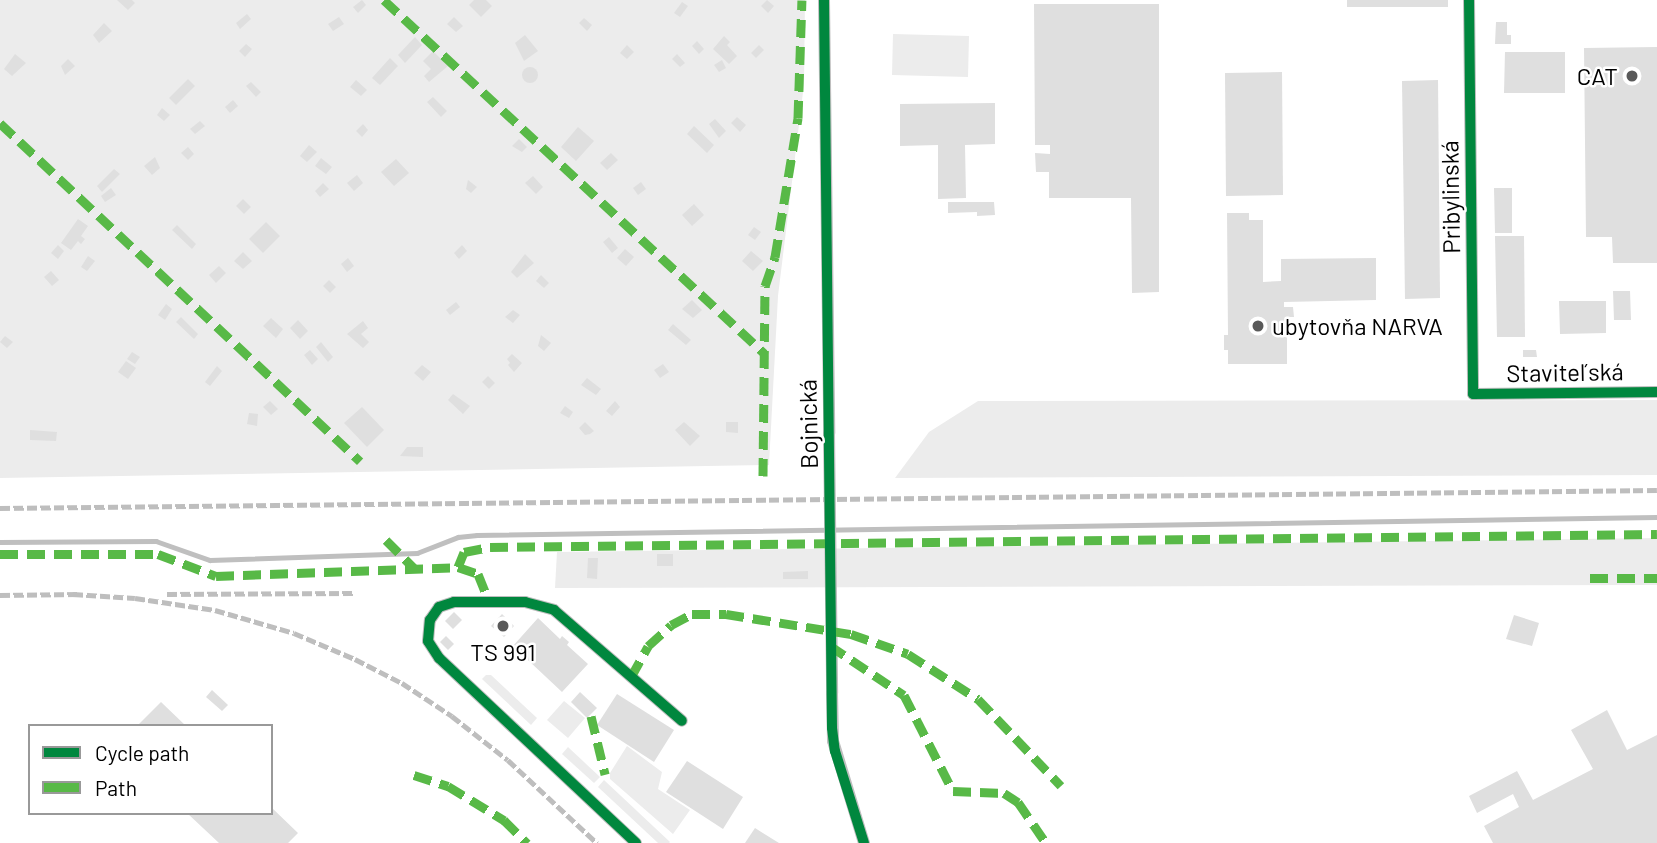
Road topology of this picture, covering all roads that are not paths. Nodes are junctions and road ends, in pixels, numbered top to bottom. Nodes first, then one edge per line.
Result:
1 (824, 0) edge
2 (1469, 0) edge
3 (1657, 392) edge
4 (1472, 394) joint
5 (682, 721) dead end
6 (636, 843) edge
7 (864, 843) edge

1 - 7 street, Bojnická, bridge
2 - 4 street, Pribylinská
3 - 4 street, Staviteľská
5 - 6 street

